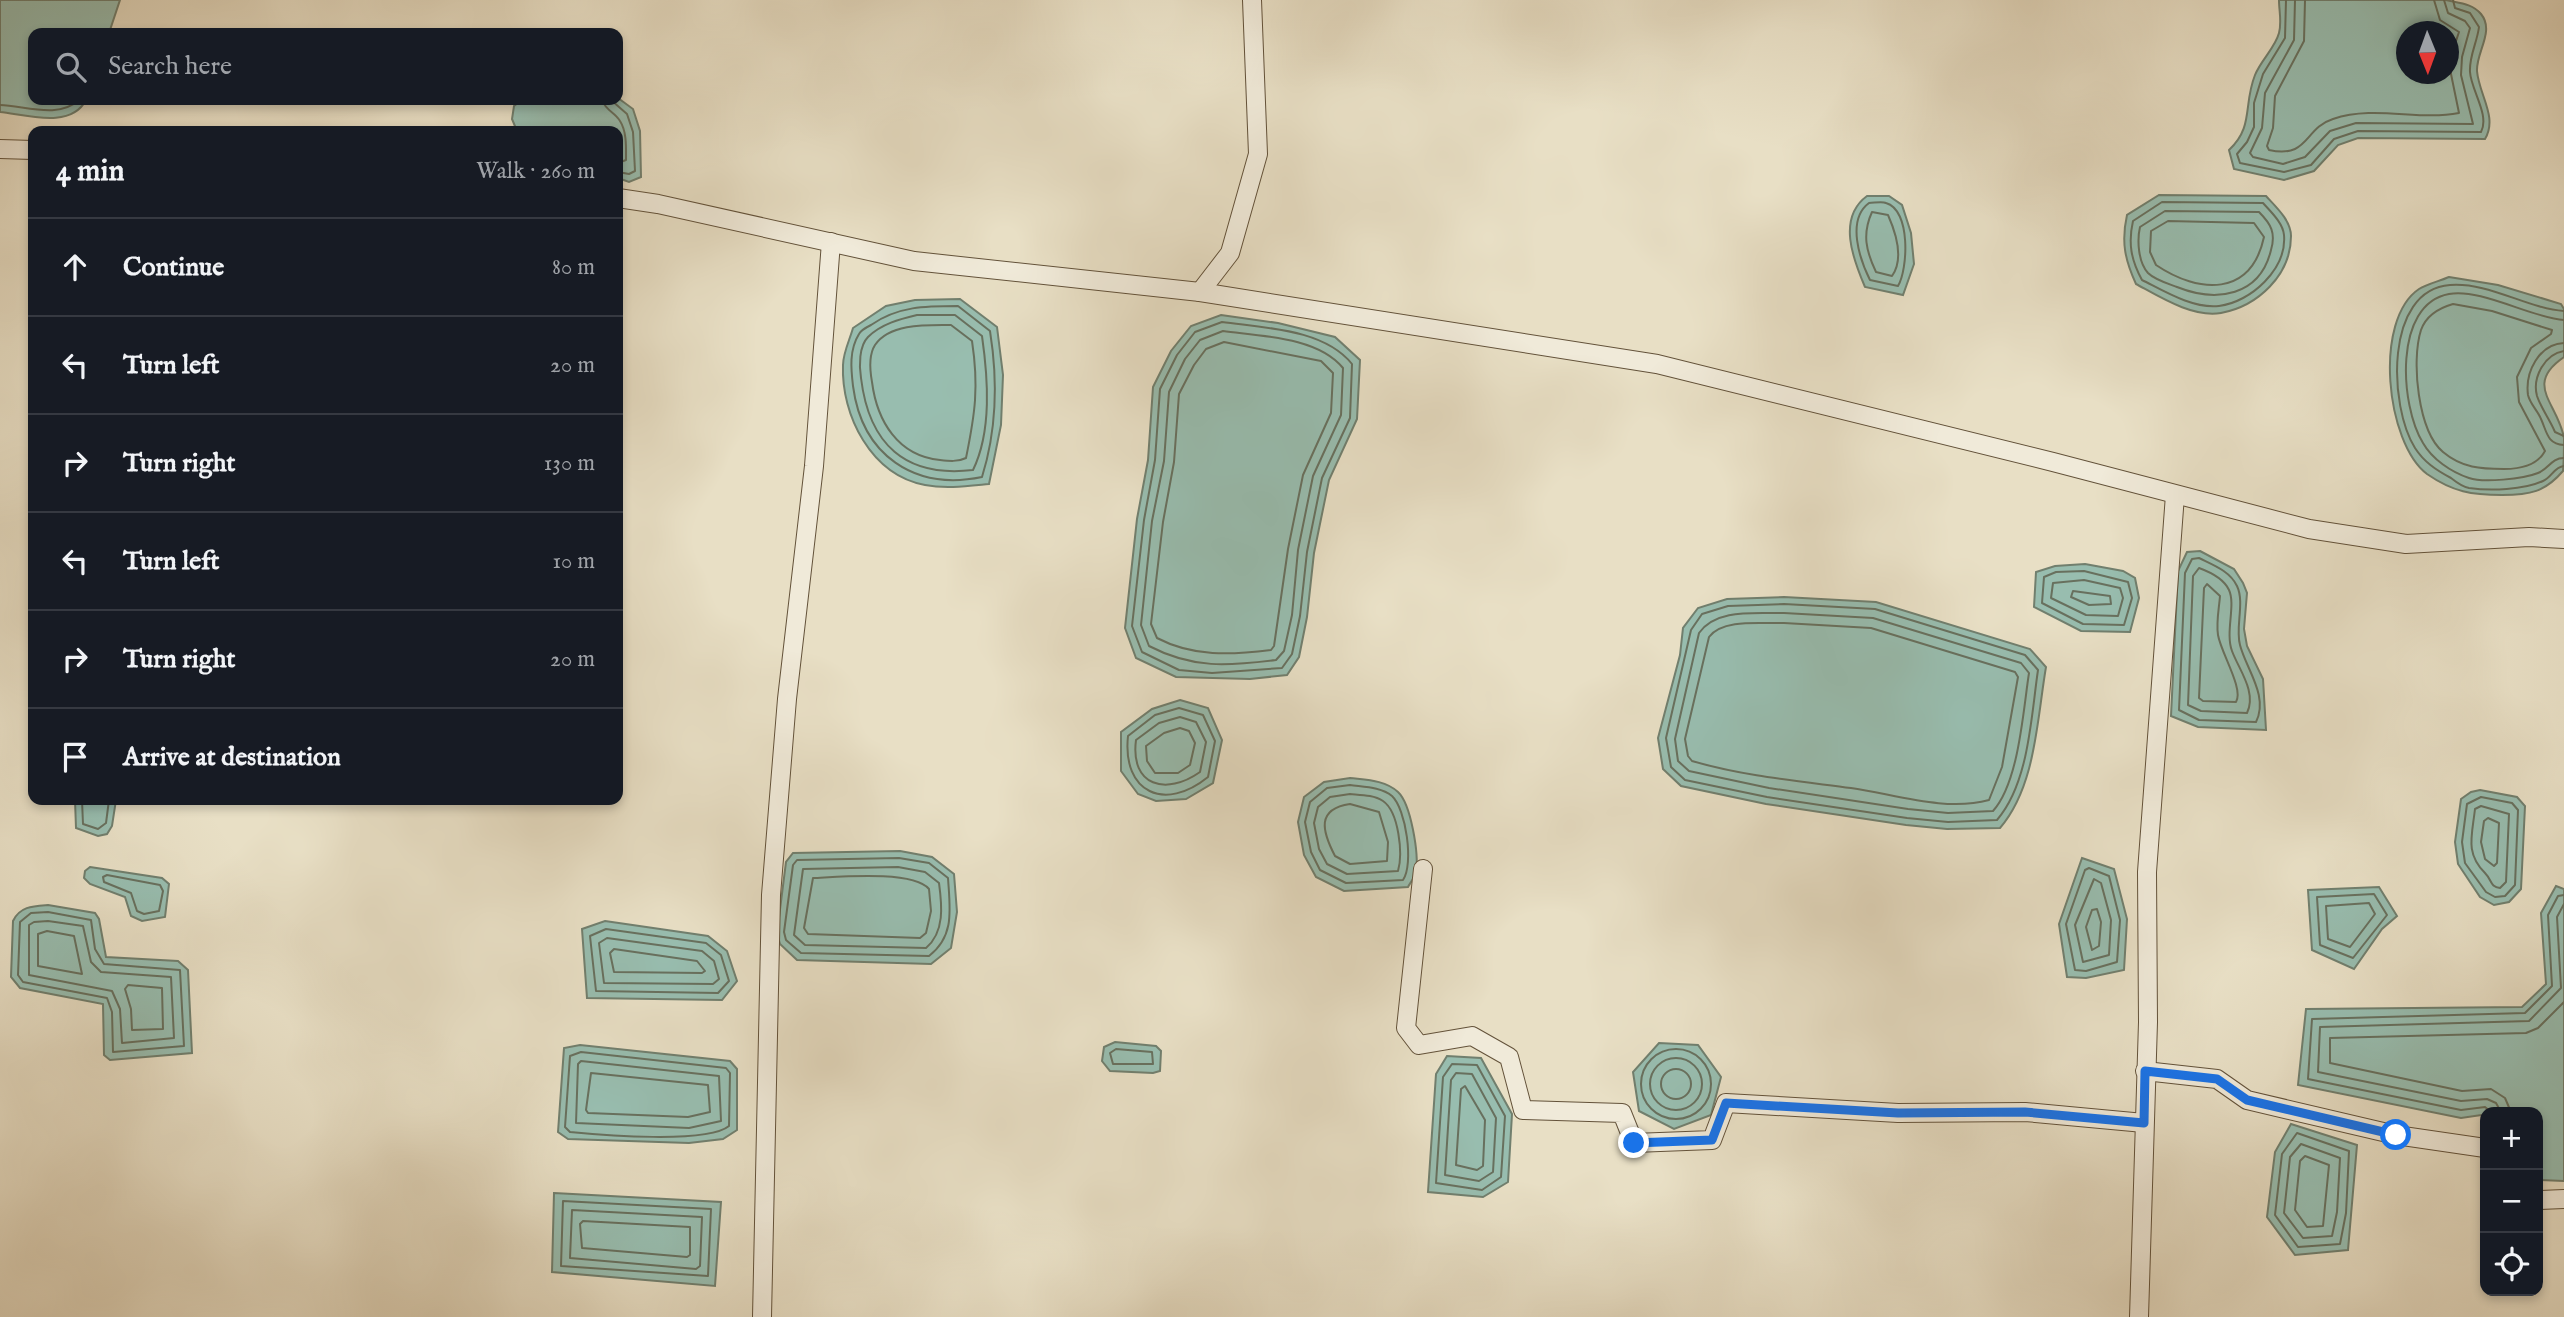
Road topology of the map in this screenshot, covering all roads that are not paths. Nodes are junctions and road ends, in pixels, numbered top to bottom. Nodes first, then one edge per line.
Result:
1 (1252, 0) edge
2 (0, 149) edge
3 (28, 149) edge
4 (623, 199) edge
5 (831, 242) junction
6 (1200, 292) junction
7 (2175, 495) junction
8 (2564, 539) edge
9 (1423, 869) dead end
10 (2145, 1071) junction
11 (2144, 1123) junction
12 (2480, 1147) edge
13 (2543, 1199) edge
14 (2564, 1199) edge
15 (762, 1317) edge
16 (2139, 1317) edge

1 - 6 street
2 - 3 street
4 - 5 street
5 - 6 street
5 - 15 street
6 - 7 street
7 - 8 street
7 - 10 street
9 - 11 street
10 - 11 street
10 - 12 street
11 - 16 street
13 - 14 street

